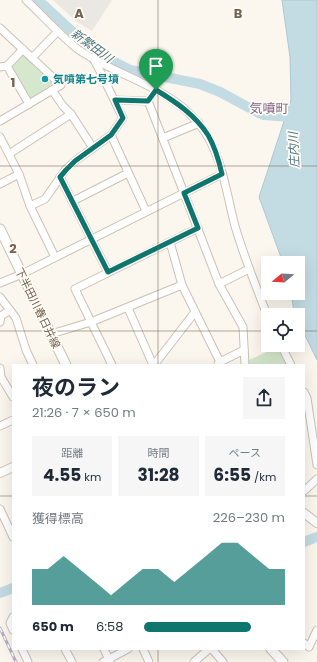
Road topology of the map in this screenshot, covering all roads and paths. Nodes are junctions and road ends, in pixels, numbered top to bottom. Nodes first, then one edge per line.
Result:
1 (26, 0) edge
2 (0, 28) edge
3 (58, 31) junction
4 (23, 49) junction
5 (32, 58) junction
6 (93, 58) junction
7 (4, 66) edge
8 (52, 90) junction
9 (156, 90) junction
10 (115, 100) junction
11 (148, 101) junction
12 (29, 104) junction
13 (71, 114) junction
14 (0, 121) edge
15 (199, 123) junction
16 (111, 135) junction
17 (0, 138) edge
18 (163, 138) junction
19 (93, 148) junction
20 (9, 154) junction
21 (128, 173) junction
22 (19, 174) junction
23 (222, 174) junction
24 (60, 177) junction
25 (0, 184) edge
26 (184, 193) junction
27 (73, 202) junction
28 (30, 206) junction
29 (146, 211) junction
30 (198, 228) junction
31 (0, 229) edge
32 (92, 239) junction
33 (170, 242) junction
34 (55, 257) junction
35 (249, 269) junction
36 (108, 272) junction
37 (22, 274) junction
38 (0, 283) edge
39 (219, 284) junction
40 (182, 286) junction
41 (0, 297) edge
42 (128, 308) junction
43 (264, 308) edge
44 (10, 310) junction
45 (195, 312) junction
46 (0, 322) edge
47 (91, 322) junction
48 (51, 334) junction
49 (244, 350) junction
50 (284, 352) edge
51 (33, 364) edge
52 (66, 364) edge
53 (112, 364) edge
54 (154, 364) edge
55 (155, 364) edge
56 (219, 364) edge
57 (245, 364) edge
58 (290, 364) edge
59 (0, 368) edge
60 (305, 394) edge
61 (12, 395) edge
62 (12, 420) edge
63 (0, 426) edge
64 (315, 442) edge
65 (317, 465) edge
66 (12, 467) edge
67 (0, 473) edge
68 (317, 479) edge
69 (305, 491) edge
70 (0, 510) edge
71 (305, 514) edge
72 (315, 521) edge
73 (12, 535) edge
74 (317, 630) edge
75 (305, 644) edge
76 (22, 650) edge
77 (66, 650) edge
78 (104, 650) edge
79 (126, 650) edge
80 (143, 650) edge
81 (209, 650) edge
82 (211, 650) edge
83 (272, 650) edge
84 (107, 661) edge
85 (28, 662) edge
86 (72, 662) edge
87 (149, 662) edge
88 (194, 662) edge
89 (223, 662) edge
90 (283, 662) edge

1 - 3 street
2 - 4 street
3 - 5 street
3 - 6 street
4 - 5 street
4 - 7 street
5 - 8 street
6 - 9 street
6 - 10 street
7 - 12 street
8 - 12 street
8 - 13 street
9 - 11 street
9 - 15 street
10 - 11 street
10 - 16 street
11 - 18 street
12 - 14 street
13 - 19 street
13 - 20 street
15 - 18 street
15 - 23 street
16 - 19 street
16 - 21 street
17 - 20 street
18 - 26 street
19 - 24 street
20 - 22 street
21 - 27 street
21 - 29 street
22 - 25 street
22 - 28 street
23 - 26 street
23 - 35 street
24 - 27 street
24 - 28 street
26 - 29 street
26 - 30 street
27 - 32 street
28 - 34 street
29 - 32 street
30 - 33 street
30 - 39 street
31 - 37 main road, 下半田川春日井線
32 - 34 street
32 - 36 street
33 - 36 street
33 - 40 street
34 - 37 street
35 - 39 street
35 - 43 street
36 - 47 street
37 - 38 street
37 - 48 main road, 下半田川春日井線
39 - 49 street
40 - 42 street
40 - 45 street
41 - 44 street
42 - 47 street
42 - 54 street
44 - 46 street
44 - 51 street
45 - 55 street
45 - 56 street
47 - 48 street
47 - 53 street
48 - 52 main road, 下半田川春日井線
49 - 56 street
49 - 57 street
50 - 58 street
59 - 61 street
60 - 64 street
62 - 63 street
64 - 65 street
66 - 67 street
68 - 69 street
70 - 73 street
71 - 72 street
74 - 75 street
76 - 85 street
77 - 86 street
78 - 84 street
79 - 84 street
80 - 87 street
81 - 88 street
82 - 89 street
83 - 90 main road

